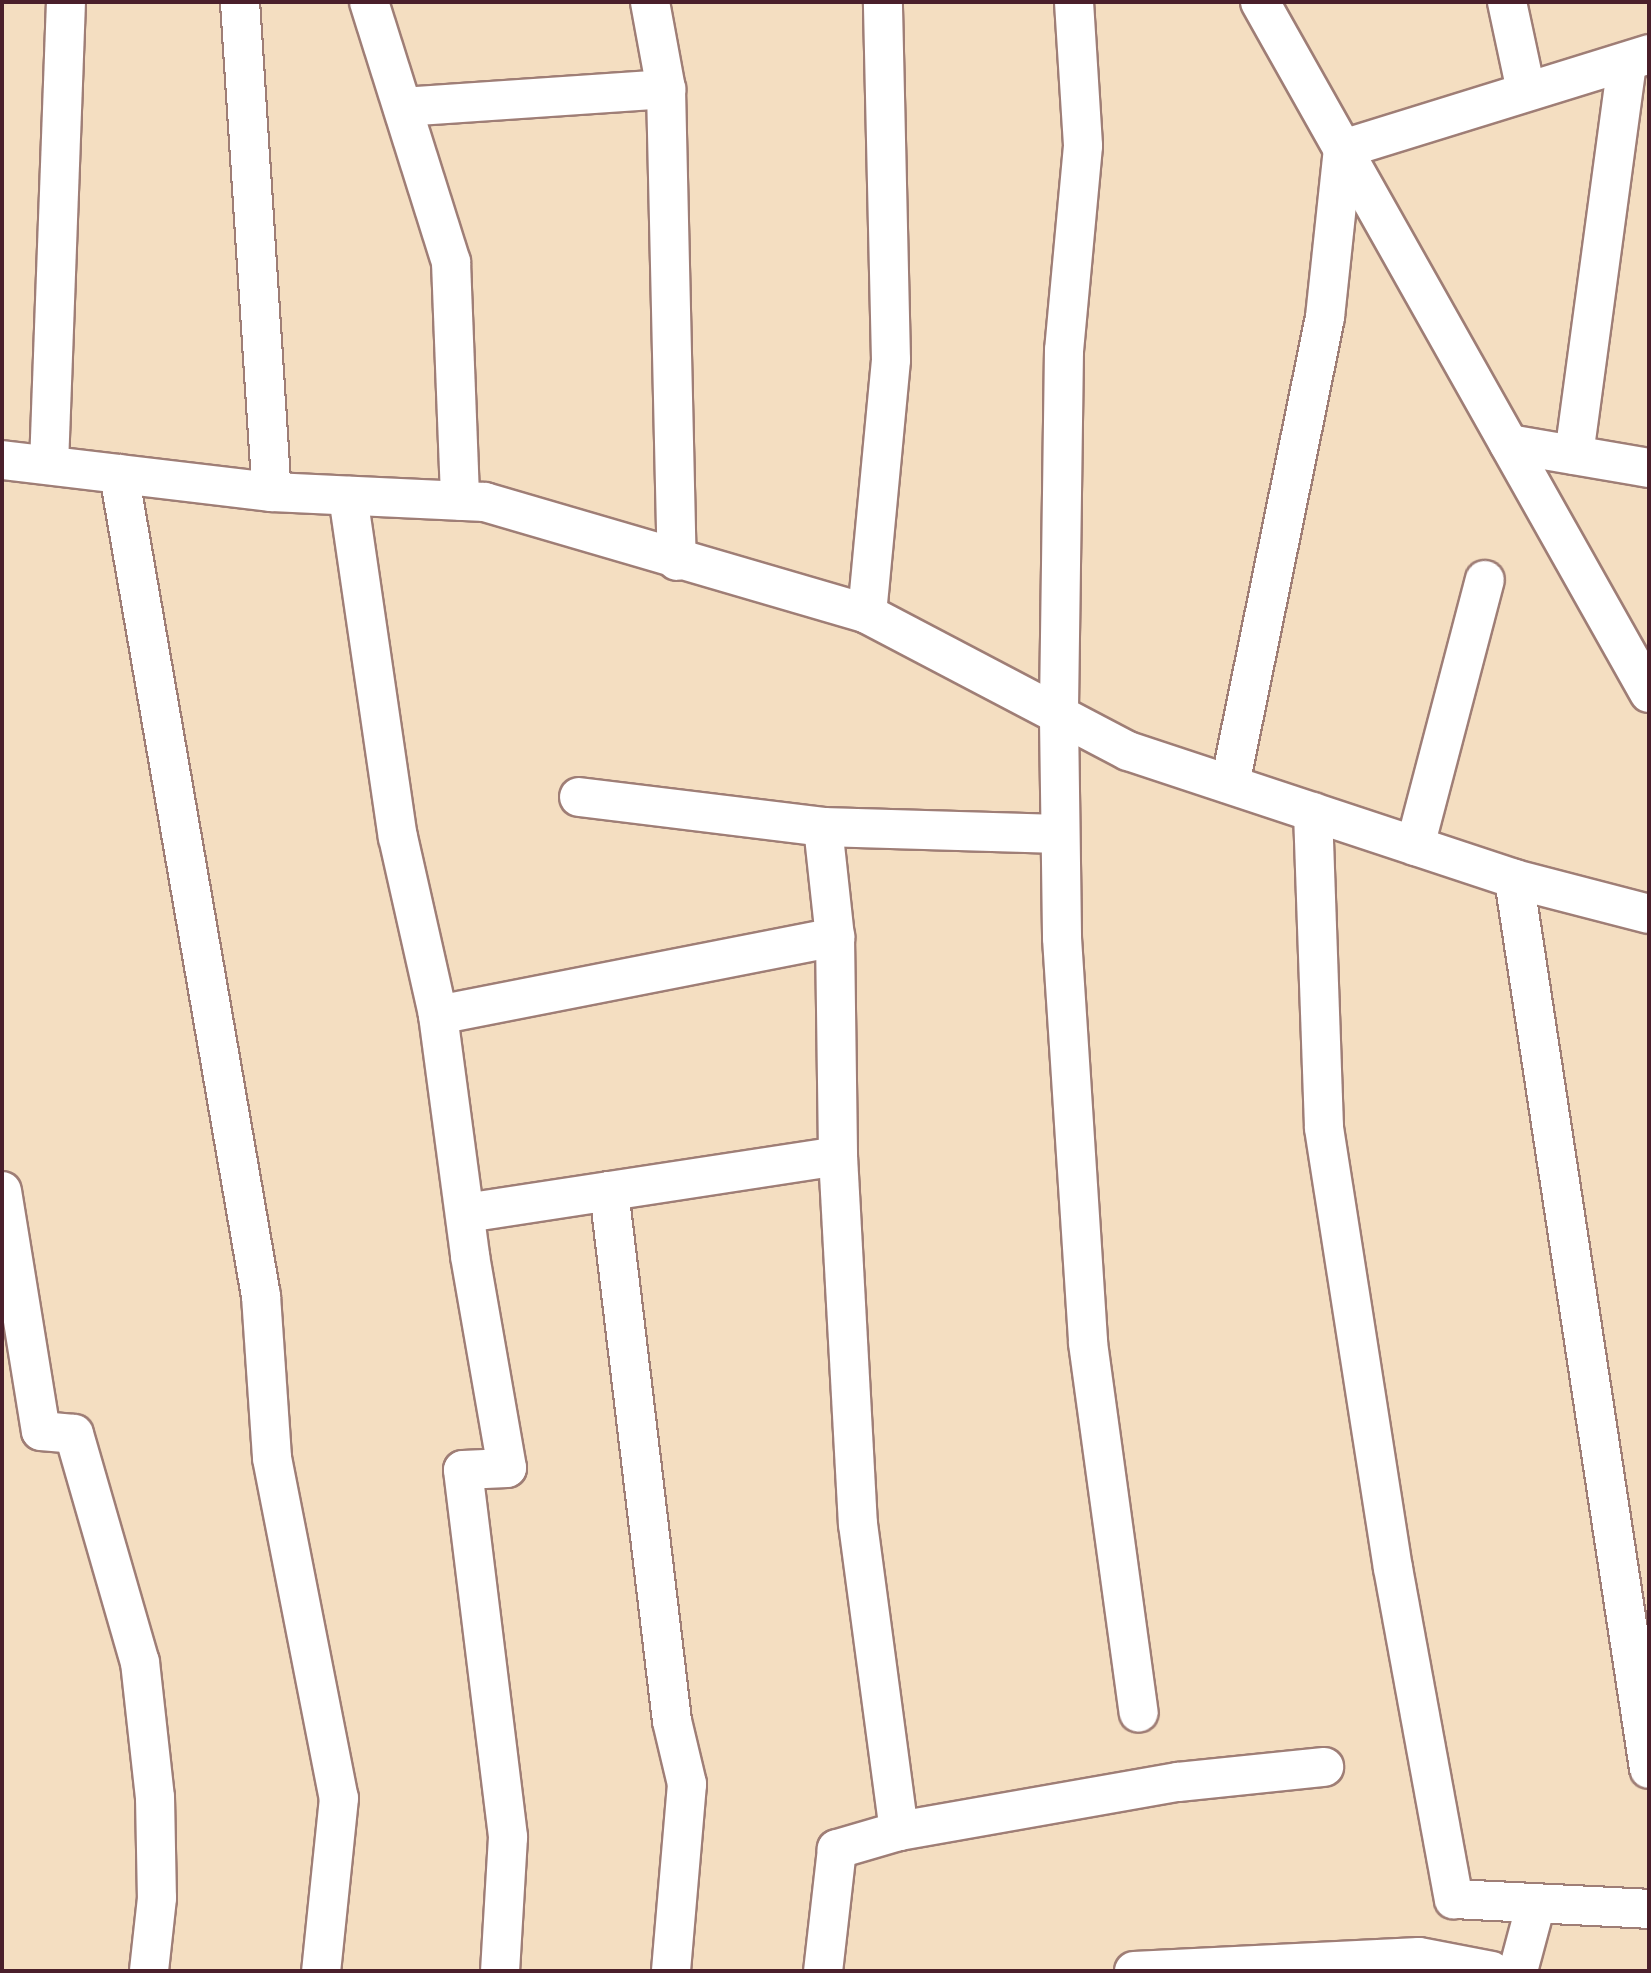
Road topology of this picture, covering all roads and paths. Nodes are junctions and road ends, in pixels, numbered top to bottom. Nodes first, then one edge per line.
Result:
1 (66, 2) edge
2 (240, 2) edge
3 (369, 2) edge
4 (650, 2) edge
5 (883, 2) edge
6 (1074, 2) edge
7 (1260, 2) edge
8 (1507, 2) edge
9 (1638, 58) edge
10 (666, 89) junction
11 (1526, 91) junction
12 (402, 107) junction
13 (1343, 149) junction
14 (1509, 444) junction
15 (1574, 455) junction
16 (2, 460) edge
17 (49, 465) junction
18 (1649, 468) edge
19 (119, 474) junction
20 (272, 492) junction
21 (348, 496) junction
22 (460, 501) junction
23 (677, 561) junction
24 (1485, 580) dead end
25 (867, 614) junction
26 (1649, 693) edge
27 (1059, 719) junction
28 (1230, 784) junction
29 (579, 797) dead end
30 (1313, 813) junction
31 (823, 827) junction
32 (1060, 834) junction
33 (1415, 846) junction
34 (1514, 879) junction
35 (1649, 914) edge
36 (835, 936) junction
37 (438, 1014) junction
38 (838, 1156) junction
39 (2, 1191) edge
40 (609, 1191) junction
41 (466, 1213) junction
42 (1139, 1713) dead end
43 (1324, 1767) dead end
44 (1649, 1769) edge
45 (899, 1831) junction
46 (1536, 1904) junction
47 (1649, 1909) edge
48 (149, 1971) edge
49 (321, 1971) edge
50 (500, 1971) edge
51 (671, 1971) edge
52 (823, 1971) edge
53 (1134, 1971) edge
54 (1492, 1971) edge
55 (1518, 1971) edge

1 - 17 street
2 - 20 street
3 - 12 street
4 - 10 street
5 - 25 street
6 - 27 street
7 - 13 street
8 - 11 street
9 - 11 street
9 - 15 street
10 - 12 street
10 - 23 street
11 - 13 street
12 - 22 street
13 - 14 street
13 - 28 street
14 - 15 street
14 - 26 street
15 - 18 street
16 - 17 street
17 - 19 street
19 - 20 street
19 - 49 street
20 - 21 street
21 - 22 street
21 - 37 street
22 - 23 street
23 - 25 street
24 - 33 street
25 - 27 street
27 - 28 street
27 - 32 street
28 - 30 street
29 - 31 street
30 - 33 street
30 - 46 street
31 - 32 street
31 - 36 street
32 - 42 street
33 - 34 street
34 - 35 street
34 - 44 street
36 - 37 street
36 - 38 street
37 - 41 street
38 - 40 street
38 - 45 street
39 - 48 street
40 - 41 street
40 - 51 street
41 - 50 street
43 - 45 street
45 - 52 street
46 - 47 street
46 - 55 street
53 - 54 street

